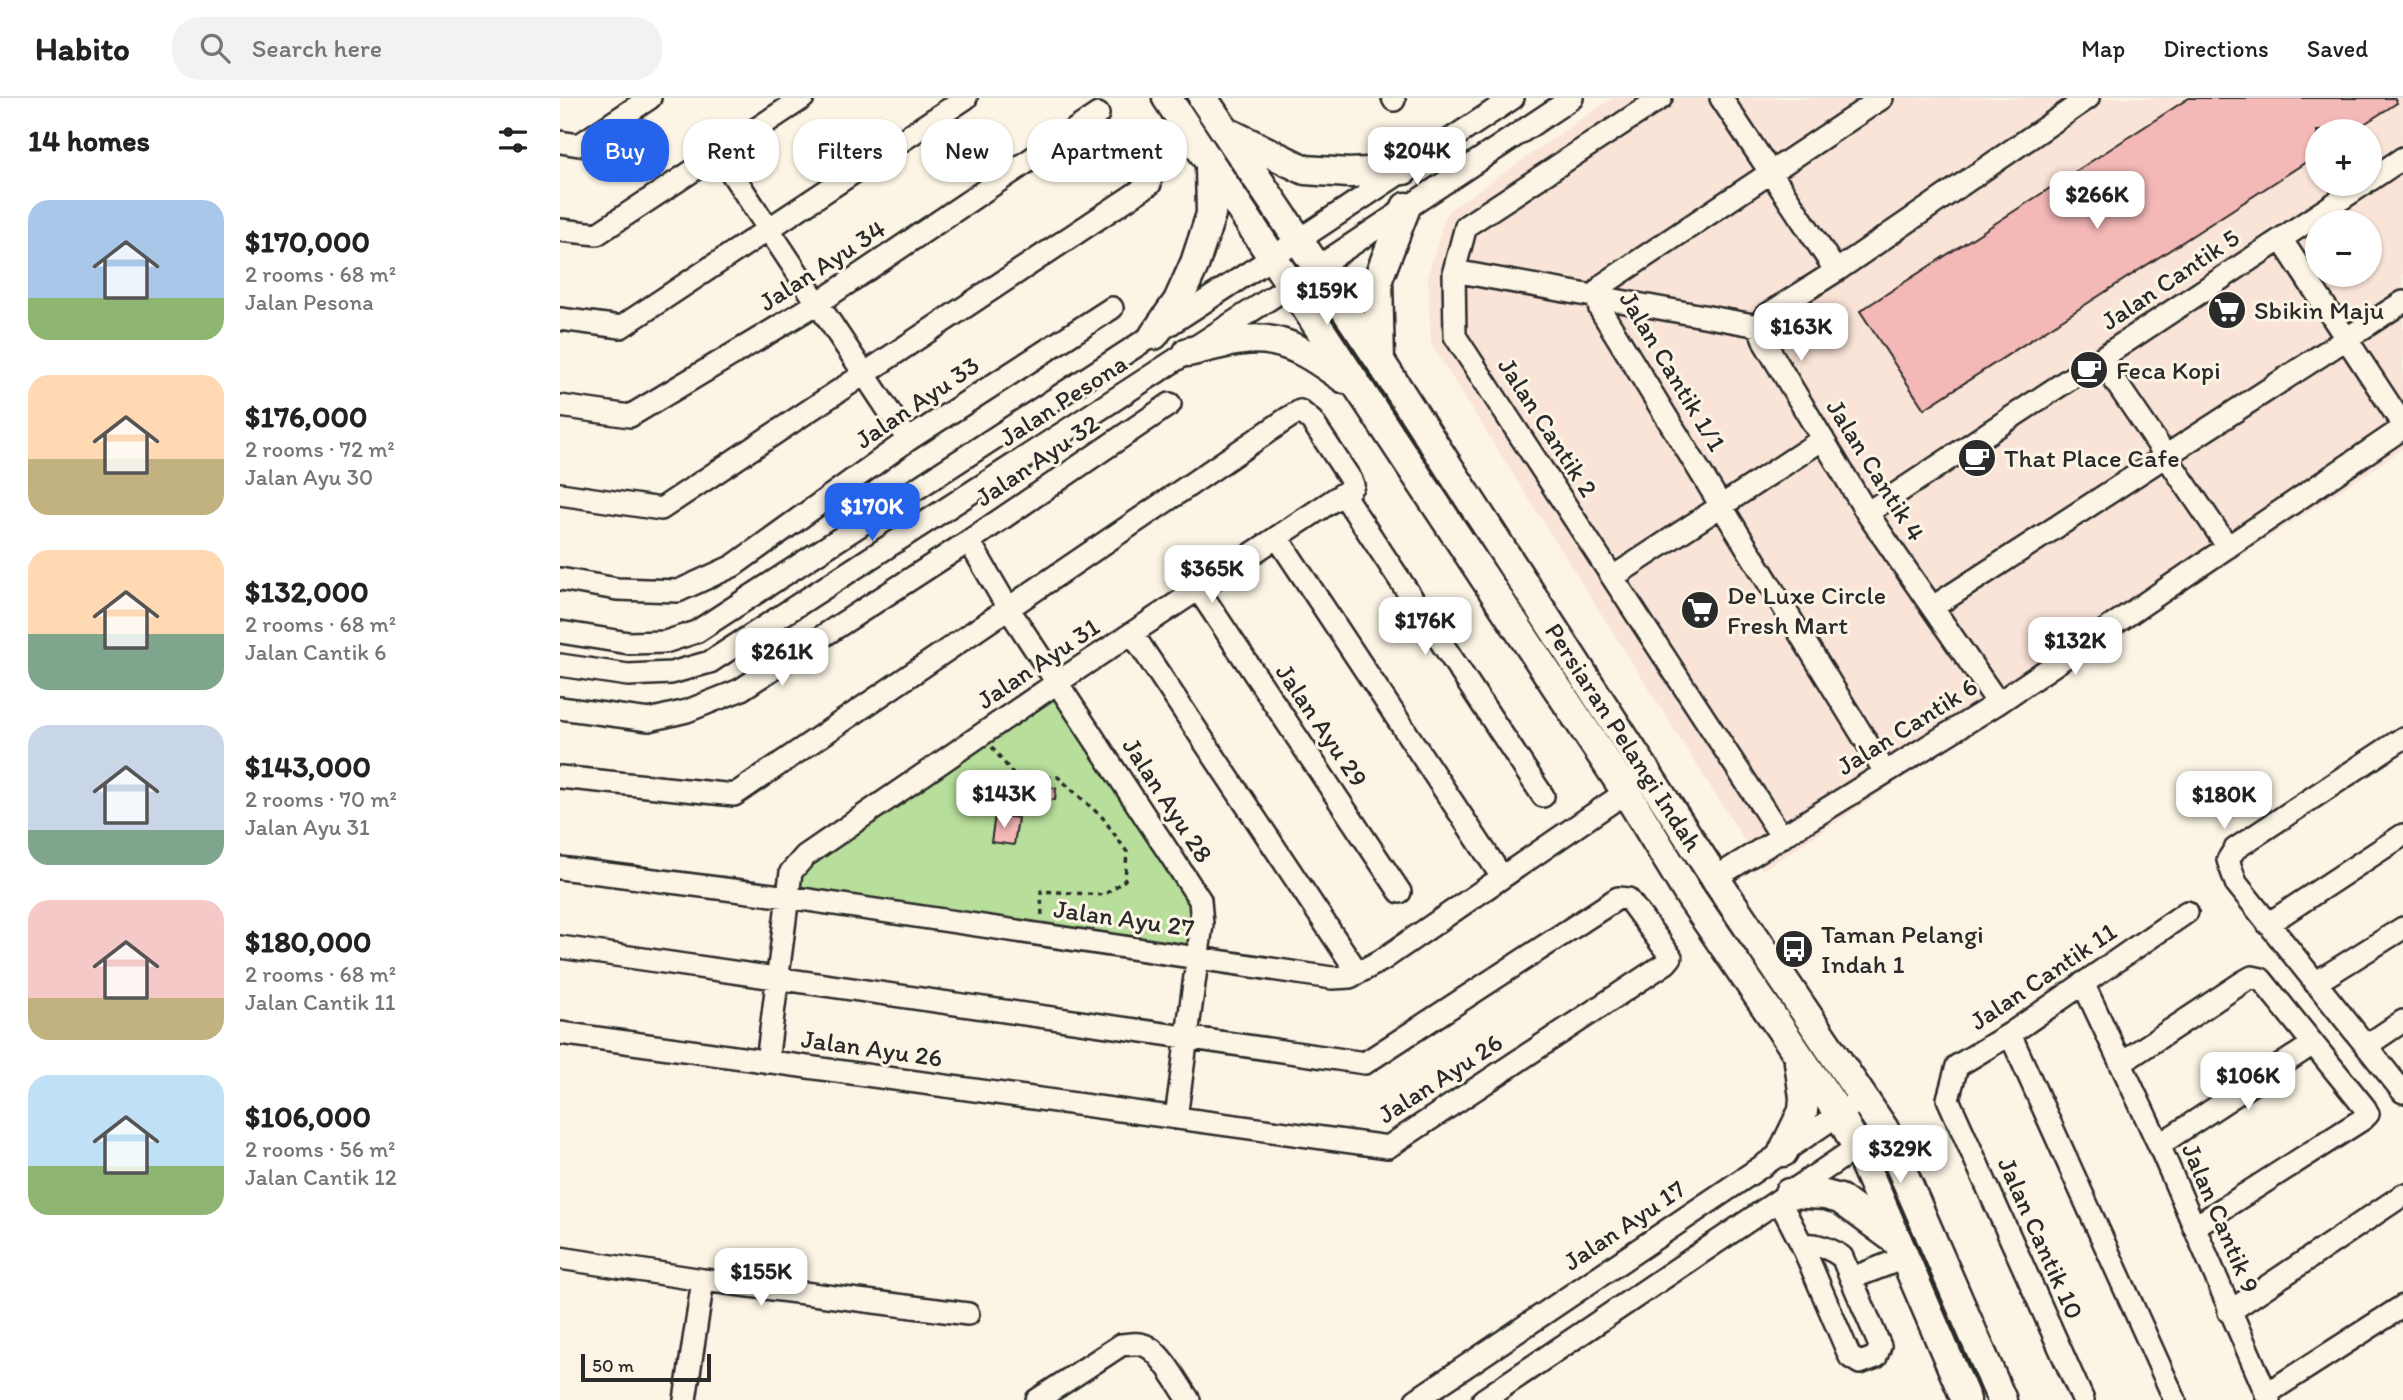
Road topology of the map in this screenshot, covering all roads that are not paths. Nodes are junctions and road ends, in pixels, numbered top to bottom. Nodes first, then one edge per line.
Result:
1 (650, 98) edge
2 (803, 98) edge
3 (966, 98) edge
4 (1167, 98) edge
5 (1203, 98) edge
6 (1513, 98) edge
7 (1572, 98) edge
8 (1661, 98) edge
9 (1721, 98) edge
10 (1882, 98) edge
11 (2088, 98) edge
12 (2059, 106) edge
13 (1098, 114) dead end
14 (772, 119) edge
15 (1223, 130) junction
16 (560, 142) edge
17 (2403, 158) edge
18 (1210, 165) junction
19 (1404, 170) junction
20 (2382, 172) edge
21 (1770, 173) junction
22 (683, 178) edge
23 (738, 182) edge
24 (1150, 184) dead end
25 (2346, 196) edge
26 (1406, 207) junction
27 (769, 229) junction
28 (560, 230) edge
29 (2281, 239) junction
30 (1298, 240) junction
31 (1273, 257) junction
32 (1316, 267) junction
33 (1454, 271) junction
34 (1836, 271) junction
35 (1291, 285) junction
36 (1596, 295) junction
37 (2403, 302) edge
38 (818, 303) junction
39 (1112, 308) dead end
40 (560, 319) edge
41 (1759, 327) junction
42 (1154, 335) junction
43 (2346, 338) junction
44 (1188, 352) junction
45 (2100, 359) junction
46 (1380, 361) junction
47 (864, 373) junction
48 (1356, 386) junction
49 (1170, 404) dead end
50 (560, 406) edge
51 (2403, 426) edge
52 (1823, 439) junction
53 (908, 440) junction
54 (2166, 456) junction
55 (1346, 491) junction
56 (560, 494) edge
57 (1721, 506) junction
58 (1867, 513) junction
59 (1277, 537) junction
60 (969, 541) junction
61 (2228, 547) junction
62 (1612, 576) junction
63 (560, 579) edge
64 (1198, 589) junction
65 (1933, 607) junction
66 (1008, 608) junction
67 (560, 632) edge
68 (1132, 633) junction
69 (560, 665) edge
70 (1058, 682) junction
71 (1998, 703) junction
72 (561, 713) edge
73 (2403, 738) edge
74 (1885, 772) junction
75 (560, 777) edge
76 (1626, 792) junction
77 (1543, 796) dead end
78 (2403, 835) edge
79 (1782, 837) junction
80 (560, 868) edge
81 (1502, 877) junction
82 (1715, 878) junction
83 (1400, 892) dead end
84 (788, 897) junction
85 (1701, 911) junction
86 (2187, 912) dead end
87 (2268, 924) junction
88 (2403, 929) edge
89 (560, 947) edge
90 (1196, 957) junction
91 (1358, 973) junction
92 (778, 980) junction
93 (2083, 983) junction
94 (2315, 983) junction
95 (2403, 1021) edge
96 (560, 1033) edge
97 (2010, 1034) junction
98 (1186, 1037) junction
99 (2314, 1044) junction
100 (2366, 1046) junction
101 (1798, 1056) junction
102 (767, 1062) junction
103 (2121, 1063) junction
104 (2403, 1092) edge
105 (1864, 1097) junction
106 (1948, 1099) joint
107 (1839, 1114) junction
108 (1176, 1118) junction
109 (1884, 1129) junction
110 (2159, 1145) junction
111 (1857, 1147) junction
112 (1783, 1152) junction
113 (2403, 1195) edge
114 (1784, 1196) junction
115 (2194, 1227) junction
116 (1802, 1245) junction
117 (1900, 1250) junction
118 (560, 1258) edge
119 (1852, 1279) junction
120 (703, 1280) junction
121 (2403, 1306) edge
122 (2229, 1312) junction
123 (968, 1314) dead end
124 (2267, 1397) edge
125 (685, 1400) edge
126 (1037, 1400) edge
127 (1189, 1400) edge
128 (1416, 1400) edge
129 (1483, 1400) edge
130 (1966, 1400) edge
131 (2002, 1400) edge
132 (2082, 1400) edge
133 (2175, 1400) edge

1 - 16 street
2 - 14 street
3 - 27 street
4 - 18 main road, Persiaran Pelangi Indah
5 - 15 main road, Persiaran Pelangi Indah
6 - 19 street, Jalan Pesona
7 - 26 street, Jalan Pesona
8 - 33 street, Jalan Cantik 2
9 - 21 street
10 - 21 street, Jalan Cantik 1/1
11 - 12 street
12 - 34 street
13 - 38 street, Jalan Ayu 34
15 - 19 main road
15 - 30 main road, Persiaran Pelangi Indah
17 - 20 street
18 - 31 main road, Persiaran Pelangi Indah
18 - 42 main road
19 - 30 street, Jalan Pesona
21 - 34 street
21 - 36 street, Jalan Cantik 1/1
22 - 28 street
23 - 27 street
24 - 47 street
25 - 29 street, Jalan Cantik 5
26 - 32 street, Jalan Pesona
26 - 46 main road
27 - 38 street
27 - 40 street
29 - 43 street
29 - 45 street, Jalan Cantik 5
30 - 31 street, Jalan Pesona
30 - 32 main road, Persiaran Pelangi Indah
31 - 35 main road, Persiaran Pelangi Indah
31 - 42 street, Jalan Pesona
32 - 35 street, Jalan Pesona
32 - 46 main road, Persiaran Pelangi Indah
33 - 36 street
33 - 62 street, Jalan Cantik 2
34 - 41 street
35 - 44 street, Jalan Pesona
35 - 48 main road, Persiaran Pelangi Indah
36 - 41 street
36 - 57 street, Jalan Cantik 1/1
37 - 43 street
38 - 47 street
38 - 50 street, Jalan Ayu 34
39 - 53 street, Jalan Ayu 33
41 - 52 street, Jalan Cantik 4
42 - 67 street, Jalan Pesona
43 - 51 street
43 - 54 street
44 - 48 main road
44 - 69 street, Jalan Pesona
45 - 54 street
45 - 58 street, Jalan Cantik 5
46 - 82 main road, Persiaran Pelangi Indah
47 - 53 street
47 - 56 street
48 - 76 main road, Persiaran Pelangi Indah
49 - 60 street, Jalan Ayu 32
51 - 61 street, Jalan Cantik 6
52 - 57 street
52 - 58 street, Jalan Cantik 4
53 - 63 street, Jalan Ayu 33
54 - 61 street
54 - 65 street
55 - 59 street, Jalan Ayu 31
55 - 66 street
55 - 77 street
57 - 62 street
57 - 74 street, Jalan Cantik 1/1
58 - 65 street, Jalan Cantik 4
59 - 64 street, Jalan Ayu 31
59 - 81 street
60 - 66 street, Jalan Ayu 28
60 - 72 street, Jalan Ayu 32
61 - 71 street, Jalan Cantik 6
62 - 79 street, Jalan Cantik 2
64 - 68 street, Jalan Ayu 31
64 - 83 street, Jalan Ayu 29
65 - 71 street, Jalan Cantik 4
66 - 70 street, Jalan Ayu 28
66 - 75 street
68 - 70 street, Jalan Ayu 31
68 - 91 street
70 - 84 street, Jalan Ayu 31
70 - 90 street, Jalan Ayu 28
71 - 74 street, Jalan Cantik 6
73 - 87 street
74 - 79 street, Jalan Cantik 6
76 - 81 street, Jalan Ayu 27
76 - 85 main road, Persiaran Pelangi Indah
78 - 87 street
79 - 82 street, Jalan Cantik 6
80 - 84 street, Jalan Ayu 27
81 - 91 street, Jalan Ayu 27
82 - 85 main road
82 - 105 main road, Persiaran Pelangi Indah
84 - 90 street, Jalan Ayu 27
84 - 92 street, Jalan Ayu 31
85 - 101 main road, Persiaran Pelangi Indah
86 - 93 street, Jalan Cantik 11
87 - 94 street
88 - 94 street
89 - 92 street
90 - 91 street, Jalan Ayu 27
90 - 98 street
92 - 98 street
92 - 102 street, Jalan Ayu 31
93 - 97 street, Jalan Cantik 11
93 - 103 street, Jalan Cantik 9
94 - 100 street
95 - 100 street
96 - 102 street, Jalan Ayu 26
97 - 106 street, Jalan Cantik 11
97 - 133 street
98 - 108 street
98 - 108 street, Jalan Ayu 26
99 - 103 street
99 - 110 street
99 - 115 street
100 - 104 street
101 - 107 main road, Persiaran Pelangi Indah
101 - 112 main road
102 - 108 street, Jalan Ayu 26
103 - 110 street, Jalan Cantik 9
105 - 107 street, Jalan Ayu 17
105 - 109 main road, Persiaran Pelangi Indah
106 - 132 street, Jalan Cantik 10
107 - 111 main road, Persiaran Pelangi Indah
107 - 112 street, Jalan Ayu 17
109 - 111 street
109 - 131 main road, Persiaran Pelangi Indah
110 - 115 street, Jalan Cantik 9
111 - 114 street
111 - 117 main road, Persiaran Pelangi Indah
112 - 128 street, Jalan Ayu 17
113 - 122 street
114 - 116 street
114 - 117 main road
114 - 129 street
115 - 122 street, Jalan Cantik 9
116 - 119 street
116 - 119 street
117 - 119 street
117 - 130 main road, Persiaran Pelangi Indah
118 - 120 street
120 - 123 street
120 - 125 street
121 - 124 street
122 - 124 street, Jalan Cantik 9
126 - 127 street

